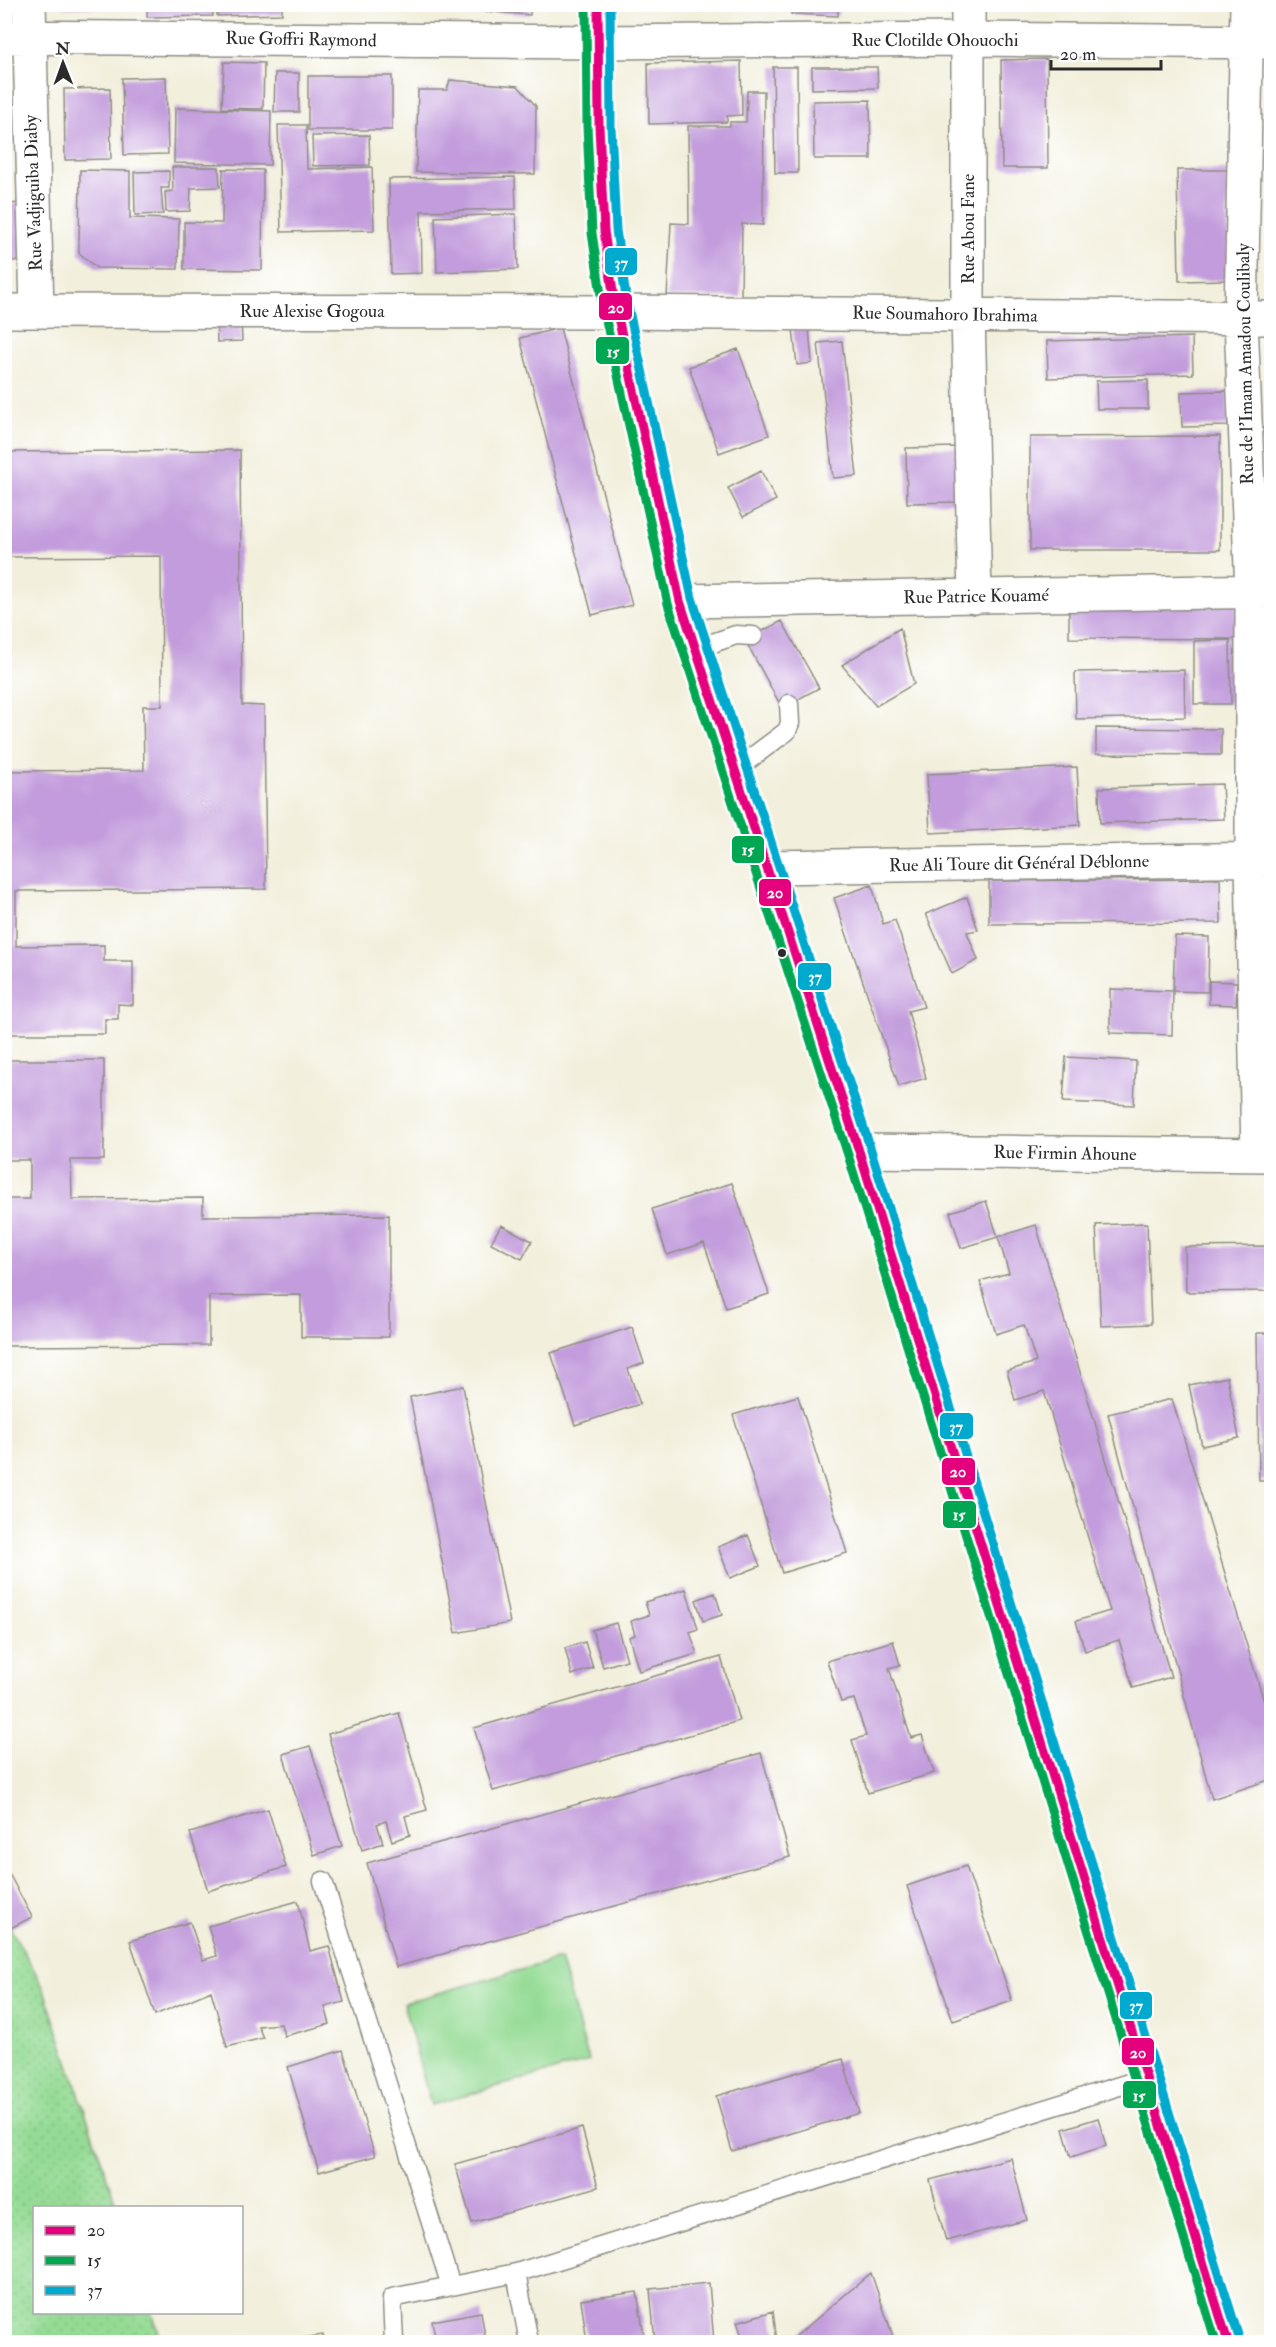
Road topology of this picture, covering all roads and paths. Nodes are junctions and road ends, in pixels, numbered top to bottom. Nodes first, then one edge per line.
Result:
1 (29, 4) edge
2 (598, 4) edge
3 (968, 4) edge
4 (1247, 4) edge
5 (17, 37) edge
6 (968, 39) junction
7 (598, 42) junction
8 (1259, 42) edge
9 (37, 310) junction
10 (4, 311) edge
11 (619, 312) junction
12 (968, 314) junction
13 (1256, 319) edge
14 (1262, 591) edge
15 (975, 597) junction
16 (680, 601) junction
17 (753, 636) dead end
18 (695, 649) junction
19 (789, 704) dead end
20 (735, 770) junction
21 (1262, 859) edge
22 (767, 867) junction
23 (860, 1151) junction
24 (1265, 1155) edge
25 (323, 1881) dead end
26 (1145, 2078) junction
27 (516, 2272) junction
28 (451, 2286) junction
29 (394, 2343) edge
30 (528, 2343) edge
31 (1228, 2343) edge

1 - 5 street, Rue Vadjiguiba Diaby
2 - 7 main road
3 - 6 street, Rue Abou Fane
4 - 8 street, Rue de l'Imam Amadou Coulibaly
5 - 7 street, Rue Goffri Raymond
5 - 9 street, Rue Vadjiguiba Diaby
6 - 7 street, Rue Clotilde Ohouochi
6 - 8 street, Rue Clotilde Ohouochi
6 - 12 street, Rue Abou Fane
7 - 11 main road
8 - 13 street, Rue de l'Imam Amadou Coulibaly
9 - 10 street, Rue Alexise Gogoua
9 - 11 street, Rue Alexise Gogoua
11 - 12 street, Rue Soumahoro Ibrahima
11 - 16 main road
12 - 13 street, Rue Soumahoro Ibrahima
12 - 15 street, Rue Abou Fane
13 - 14 street, Rue de l'Imam Amadou Coulibaly
14 - 15 street, Rue Patrice Kouamé
14 - 21 street, Rue de l'Imam Amadou Coulibaly
15 - 16 street, Rue Patrice Kouamé
16 - 18 main road
17 - 18 lane
18 - 20 main road
19 - 20 lane
20 - 22 main road
21 - 22 street, Rue Ali Toure dit Général Déblonne
21 - 24 street, Rue de l'Imam Amadou Coulibaly
22 - 23 main road
23 - 24 street, Rue Firmin Ahoune
23 - 26 main road
25 - 28 lane
26 - 27 lane
26 - 31 main road
27 - 28 lane
27 - 30 lane
28 - 29 lane

